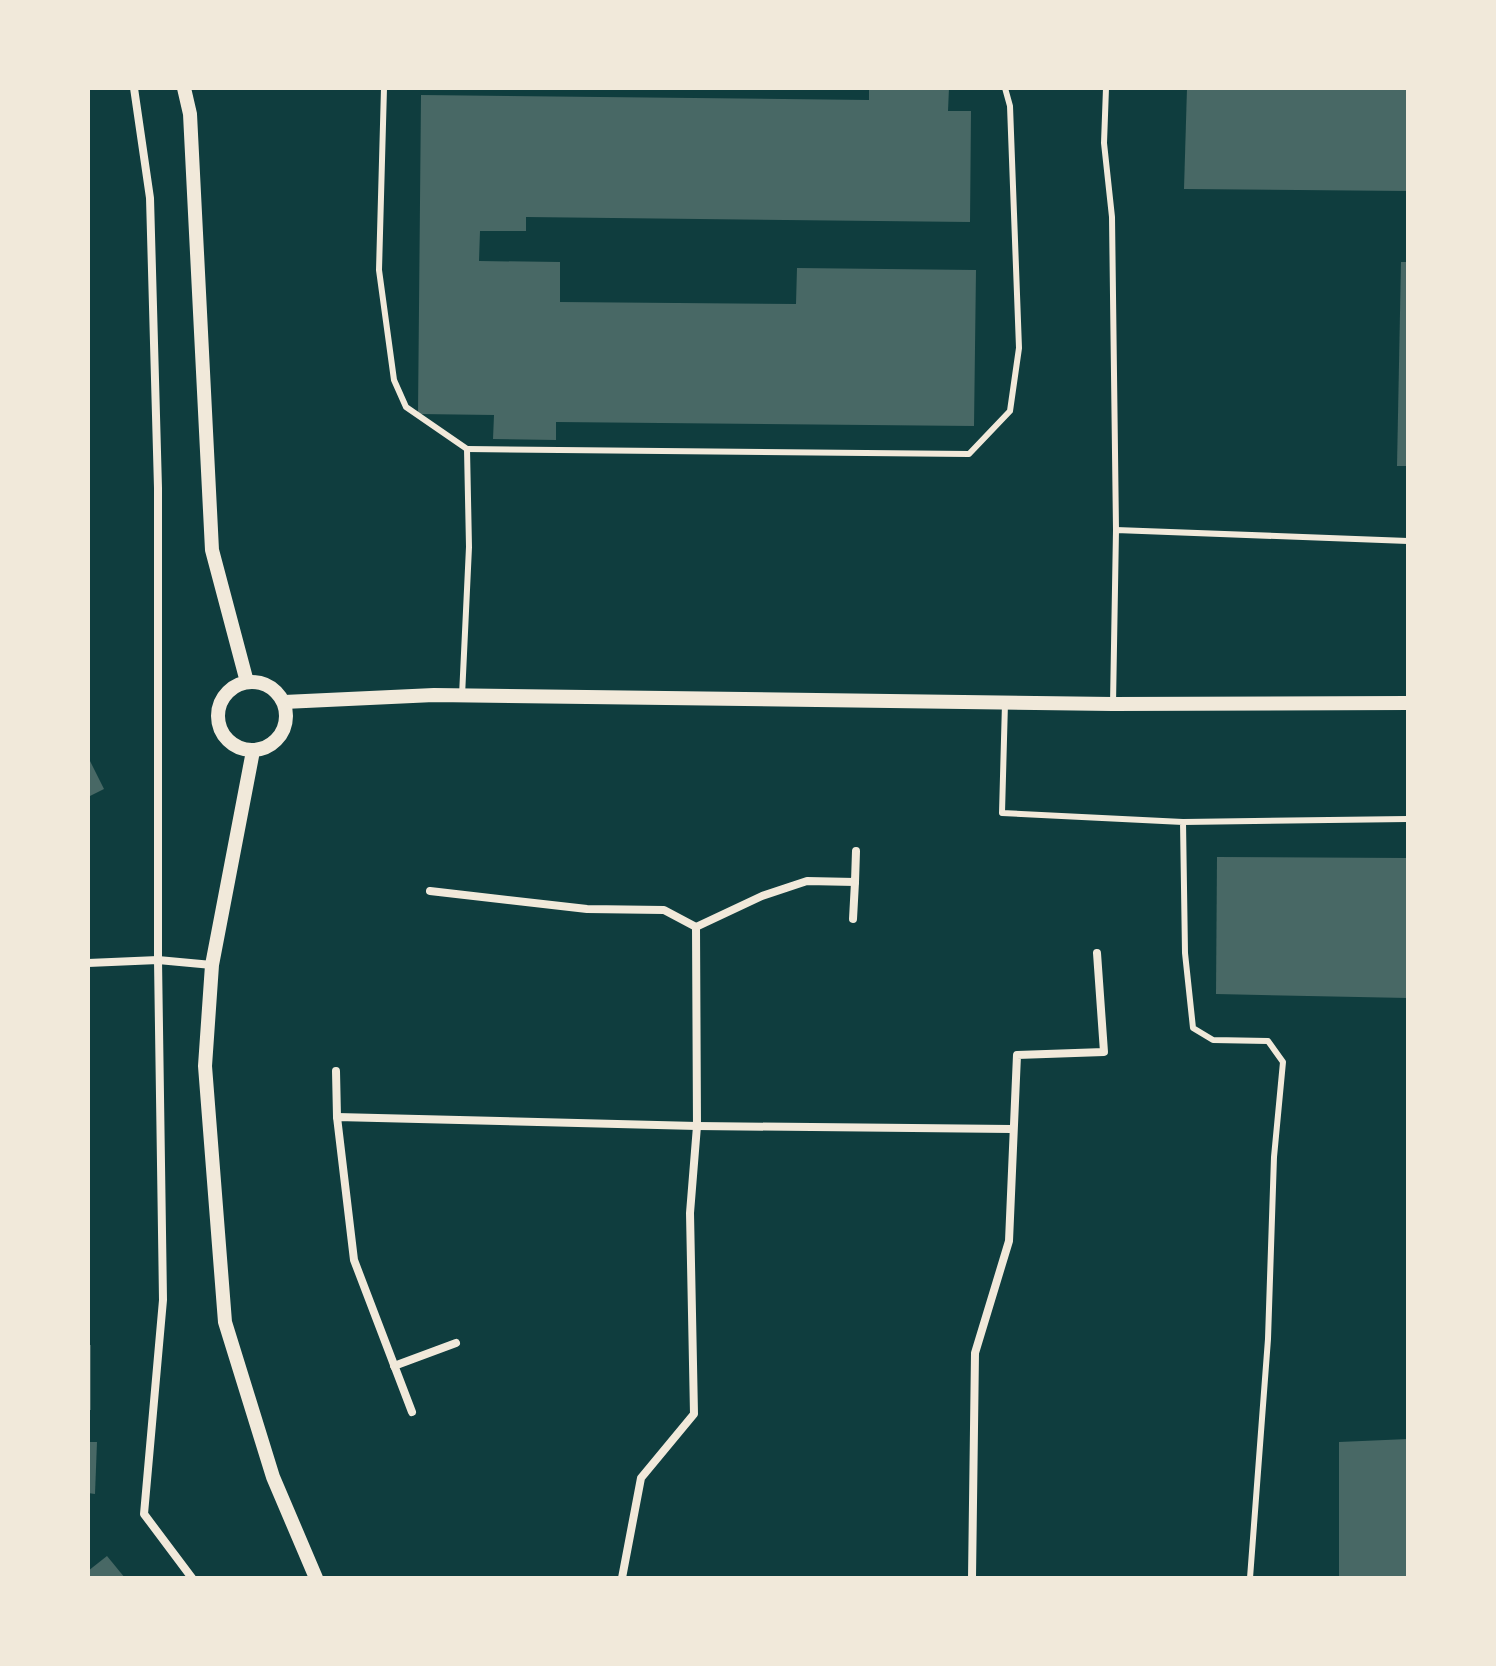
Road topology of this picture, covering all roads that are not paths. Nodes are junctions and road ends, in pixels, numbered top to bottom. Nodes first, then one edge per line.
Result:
1 (134, 88) edge
2 (184, 88) edge
3 (384, 88) edge
4 (1005, 88) edge
5 (1106, 88) edge
6 (467, 449) junction
7 (1116, 530) junction
8 (1408, 541) edge
9 (247, 682) junction
10 (462, 696) junction
11 (284, 702) junction
12 (1005, 703) junction
13 (1408, 703) edge
14 (1113, 704) junction
15 (253, 751) junction
16 (1408, 819) edge
17 (1183, 822) junction
18 (856, 851) dead end
19 (855, 882) junction
20 (430, 891) dead end
21 (853, 919) dead end
22 (696, 927) junction
23 (1097, 953) dead end
24 (158, 960) junction
25 (88, 963) edge
26 (212, 965) junction
27 (336, 1071) dead end
28 (337, 1117) junction
29 (697, 1126) junction
30 (1012, 1129) junction
31 (456, 1343) dead end
32 (394, 1366) junction
33 (412, 1412) dead end
34 (192, 1578) edge
35 (316, 1578) edge
36 (622, 1578) edge
37 (972, 1578) edge
38 (1250, 1578) edge

1 - 24 street
2 - 9 street
3 - 6 lane
4 - 6 lane
5 - 7 lane
6 - 10 lane
7 - 8 lane
7 - 14 lane
9 - 11 street
9 - 15 street
10 - 11 street
10 - 12 street
11 - 15 street
12 - 14 street
12 - 17 lane
13 - 14 street
15 - 26 street
16 - 17 lane
17 - 38 lane
18 - 19 street
19 - 21 street
19 - 22 street
20 - 22 street
22 - 29 street
23 - 30 street
24 - 25 street
24 - 26 street
24 - 34 street
26 - 35 street
27 - 28 street
28 - 29 street
28 - 32 street
29 - 30 street
29 - 36 street
30 - 37 street
31 - 32 street
32 - 33 street

